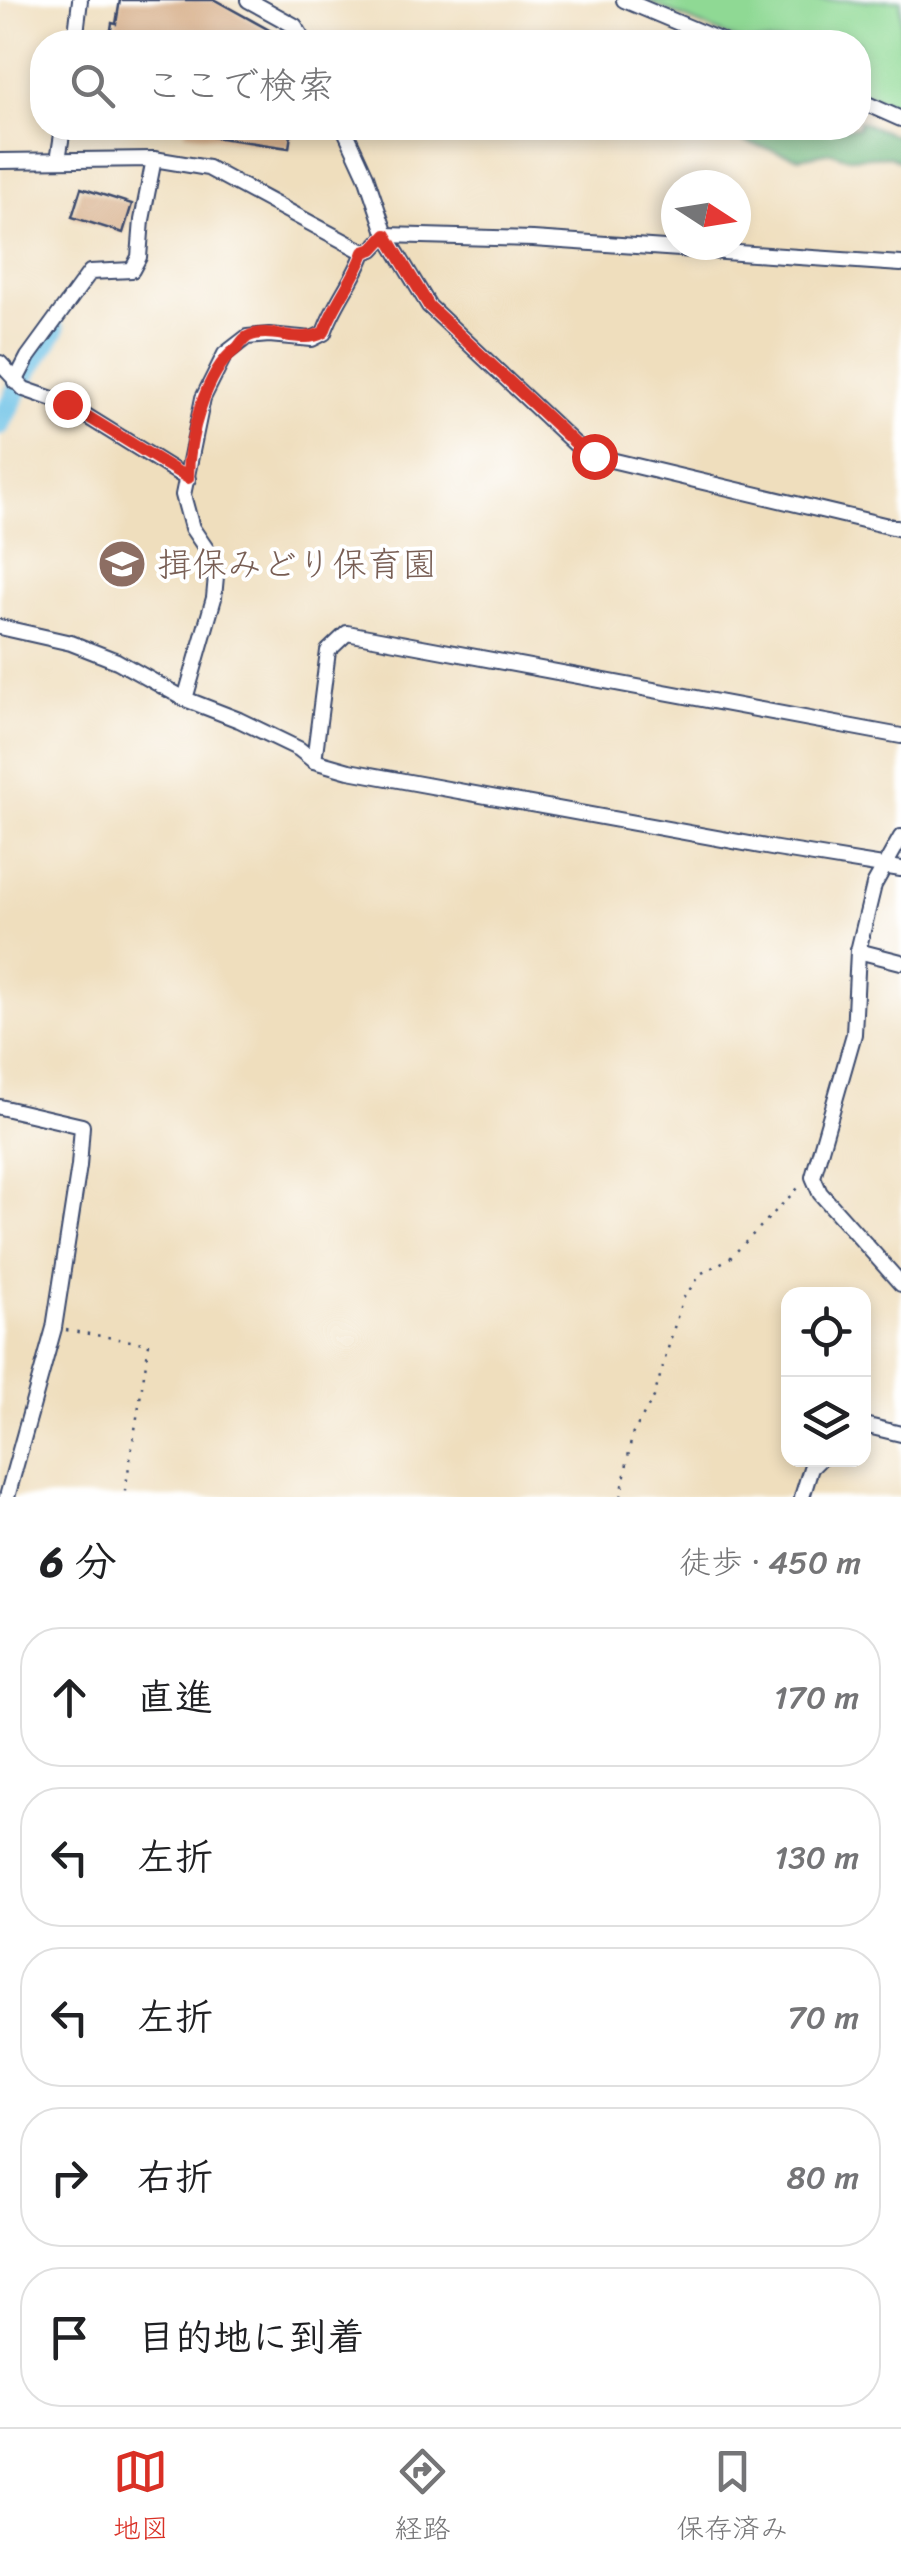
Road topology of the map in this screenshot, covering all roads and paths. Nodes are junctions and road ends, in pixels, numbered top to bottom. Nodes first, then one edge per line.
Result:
1 (80, 0) edge
2 (248, 0) edge
3 (624, 0) edge
4 (76, 30) edge
5 (298, 30) edge
6 (695, 30) edge
7 (871, 106) edge
8 (901, 119) edge
9 (60, 140) edge
10 (350, 140) edge
11 (154, 159) junction
12 (58, 160) junction
13 (0, 162) edge
14 (386, 235) junction
15 (364, 252) junction
16 (901, 264) edge
17 (0, 363) edge
18 (16, 382) junction
19 (188, 478) junction
20 (901, 529) edge
21 (0, 626) edge
22 (184, 699) junction
23 (901, 736) edge
24 (314, 762) junction
25 (901, 837) edge
26 (883, 866) junction
27 (901, 869) edge
28 (858, 951) junction
29 (901, 962) edge
30 (0, 1106) edge
31 (813, 1177) junction
32 (901, 1284) edge
33 (54, 1328) junction
34 (871, 1427) edge
35 (901, 1434) edge
36 (812, 1467) edge
37 (7, 1497) edge
38 (124, 1497) edge
39 (621, 1497) edge
40 (802, 1497) edge

1 - 4 street
2 - 5 street
3 - 6 street
7 - 8 street
9 - 12 street
10 - 14 street
11 - 12 street
11 - 15 street
11 - 18 street
12 - 13 street
14 - 15 street
14 - 16 street
14 - 20 street
15 - 19 street
17 - 18 street
18 - 19 street
19 - 22 street
21 - 22 street
22 - 24 street
23 - 24 street
24 - 26 street
25 - 26 street
26 - 27 street
26 - 28 street
28 - 29 street
28 - 31 street
30 - 33 street
31 - 32 street
31 - 39 path
33 - 37 street
33 - 38 path
34 - 35 street
36 - 40 street

